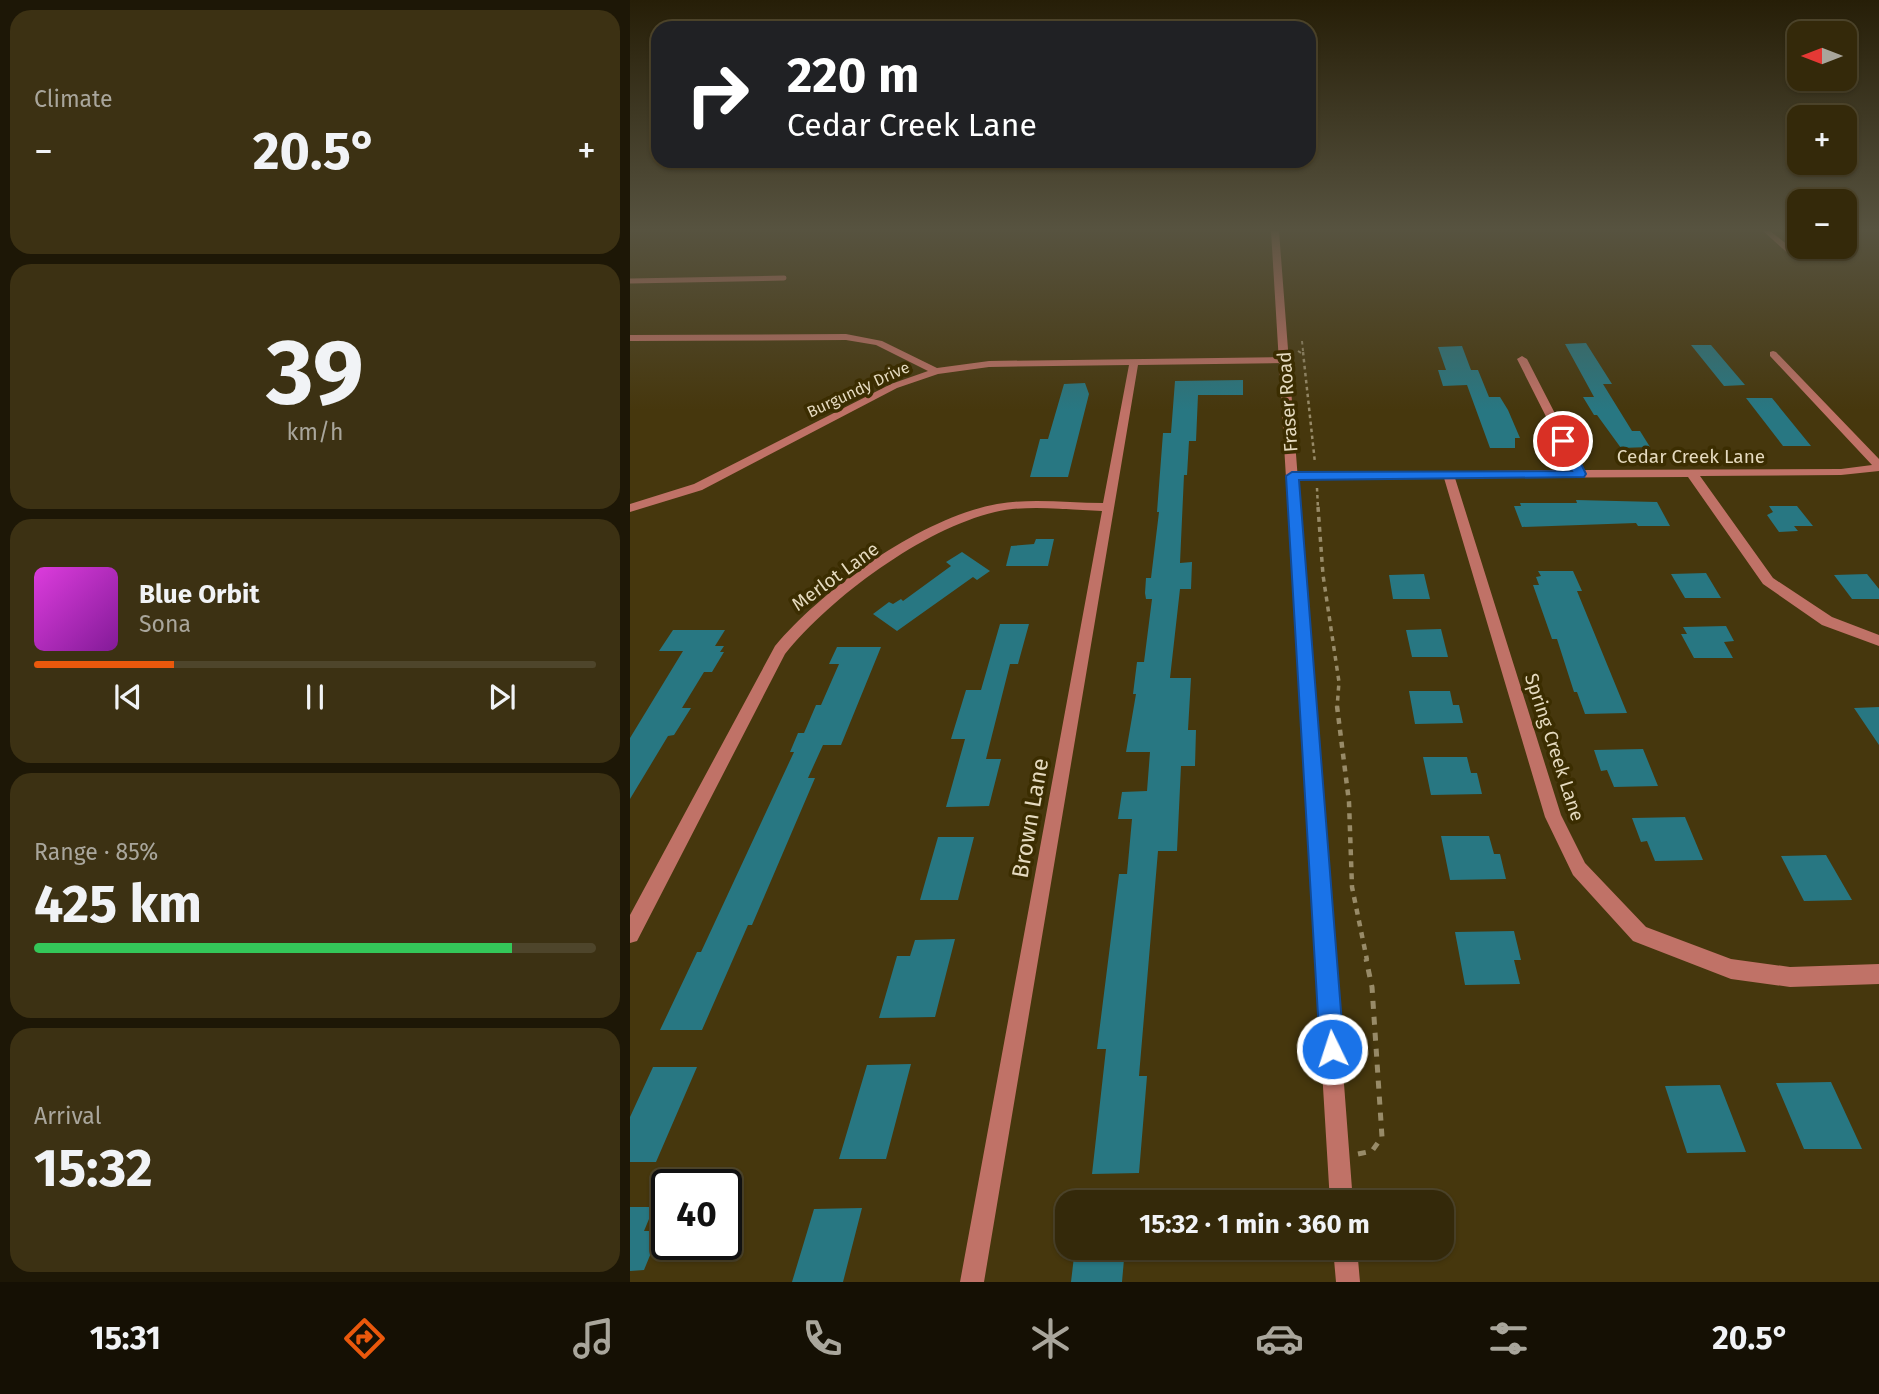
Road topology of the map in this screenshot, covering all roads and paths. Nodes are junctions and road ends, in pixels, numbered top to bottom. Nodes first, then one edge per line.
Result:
1 (1279, 291) edge
2 (630, 338) edge
3 (1301, 341) dead end
4 (1303, 351) junction
5 (1773, 354) dead end
6 (1283, 356) junction
7 (1522, 359) dead end
8 (1134, 363) junction
9 (936, 371) junction
10 (1879, 467) edge
11 (1448, 474) junction
12 (1580, 474) junction
13 (1692, 474) junction
14 (1292, 476) junction
15 (1316, 476) junction
16 (1108, 507) junction
17 (630, 508) edge
18 (1879, 641) edge
19 (630, 934) edge
20 (1879, 974) edge
21 (1339, 1158) junction
22 (1341, 1190) edge
23 (1346, 1260) edge
24 (972, 1282) edge
25 (1348, 1282) edge

1 - 6 street, Fraser Road
2 - 9 street
3 - 4 path
4 - 6 path
4 - 15 path
5 - 10 street
6 - 8 street, Burgundy Drive
6 - 14 street, Fraser Road
7 - 12 street
8 - 9 street, Burgundy Drive
8 - 16 street, Brown Lane
9 - 17 street, Burgundy Drive
10 - 13 street, Cedar Creek Lane
11 - 12 street, Cedar Creek Lane
11 - 15 street, Cedar Creek Lane
11 - 20 street, Spring Creek Lane
12 - 13 street, Cedar Creek Lane
13 - 18 street
14 - 15 street, Cedar Creek Lane
14 - 21 street, Fraser Road
15 - 21 path
16 - 19 street, Merlot Lane
16 - 24 street, Brown Lane
21 - 22 street, Fraser Road
23 - 25 street

